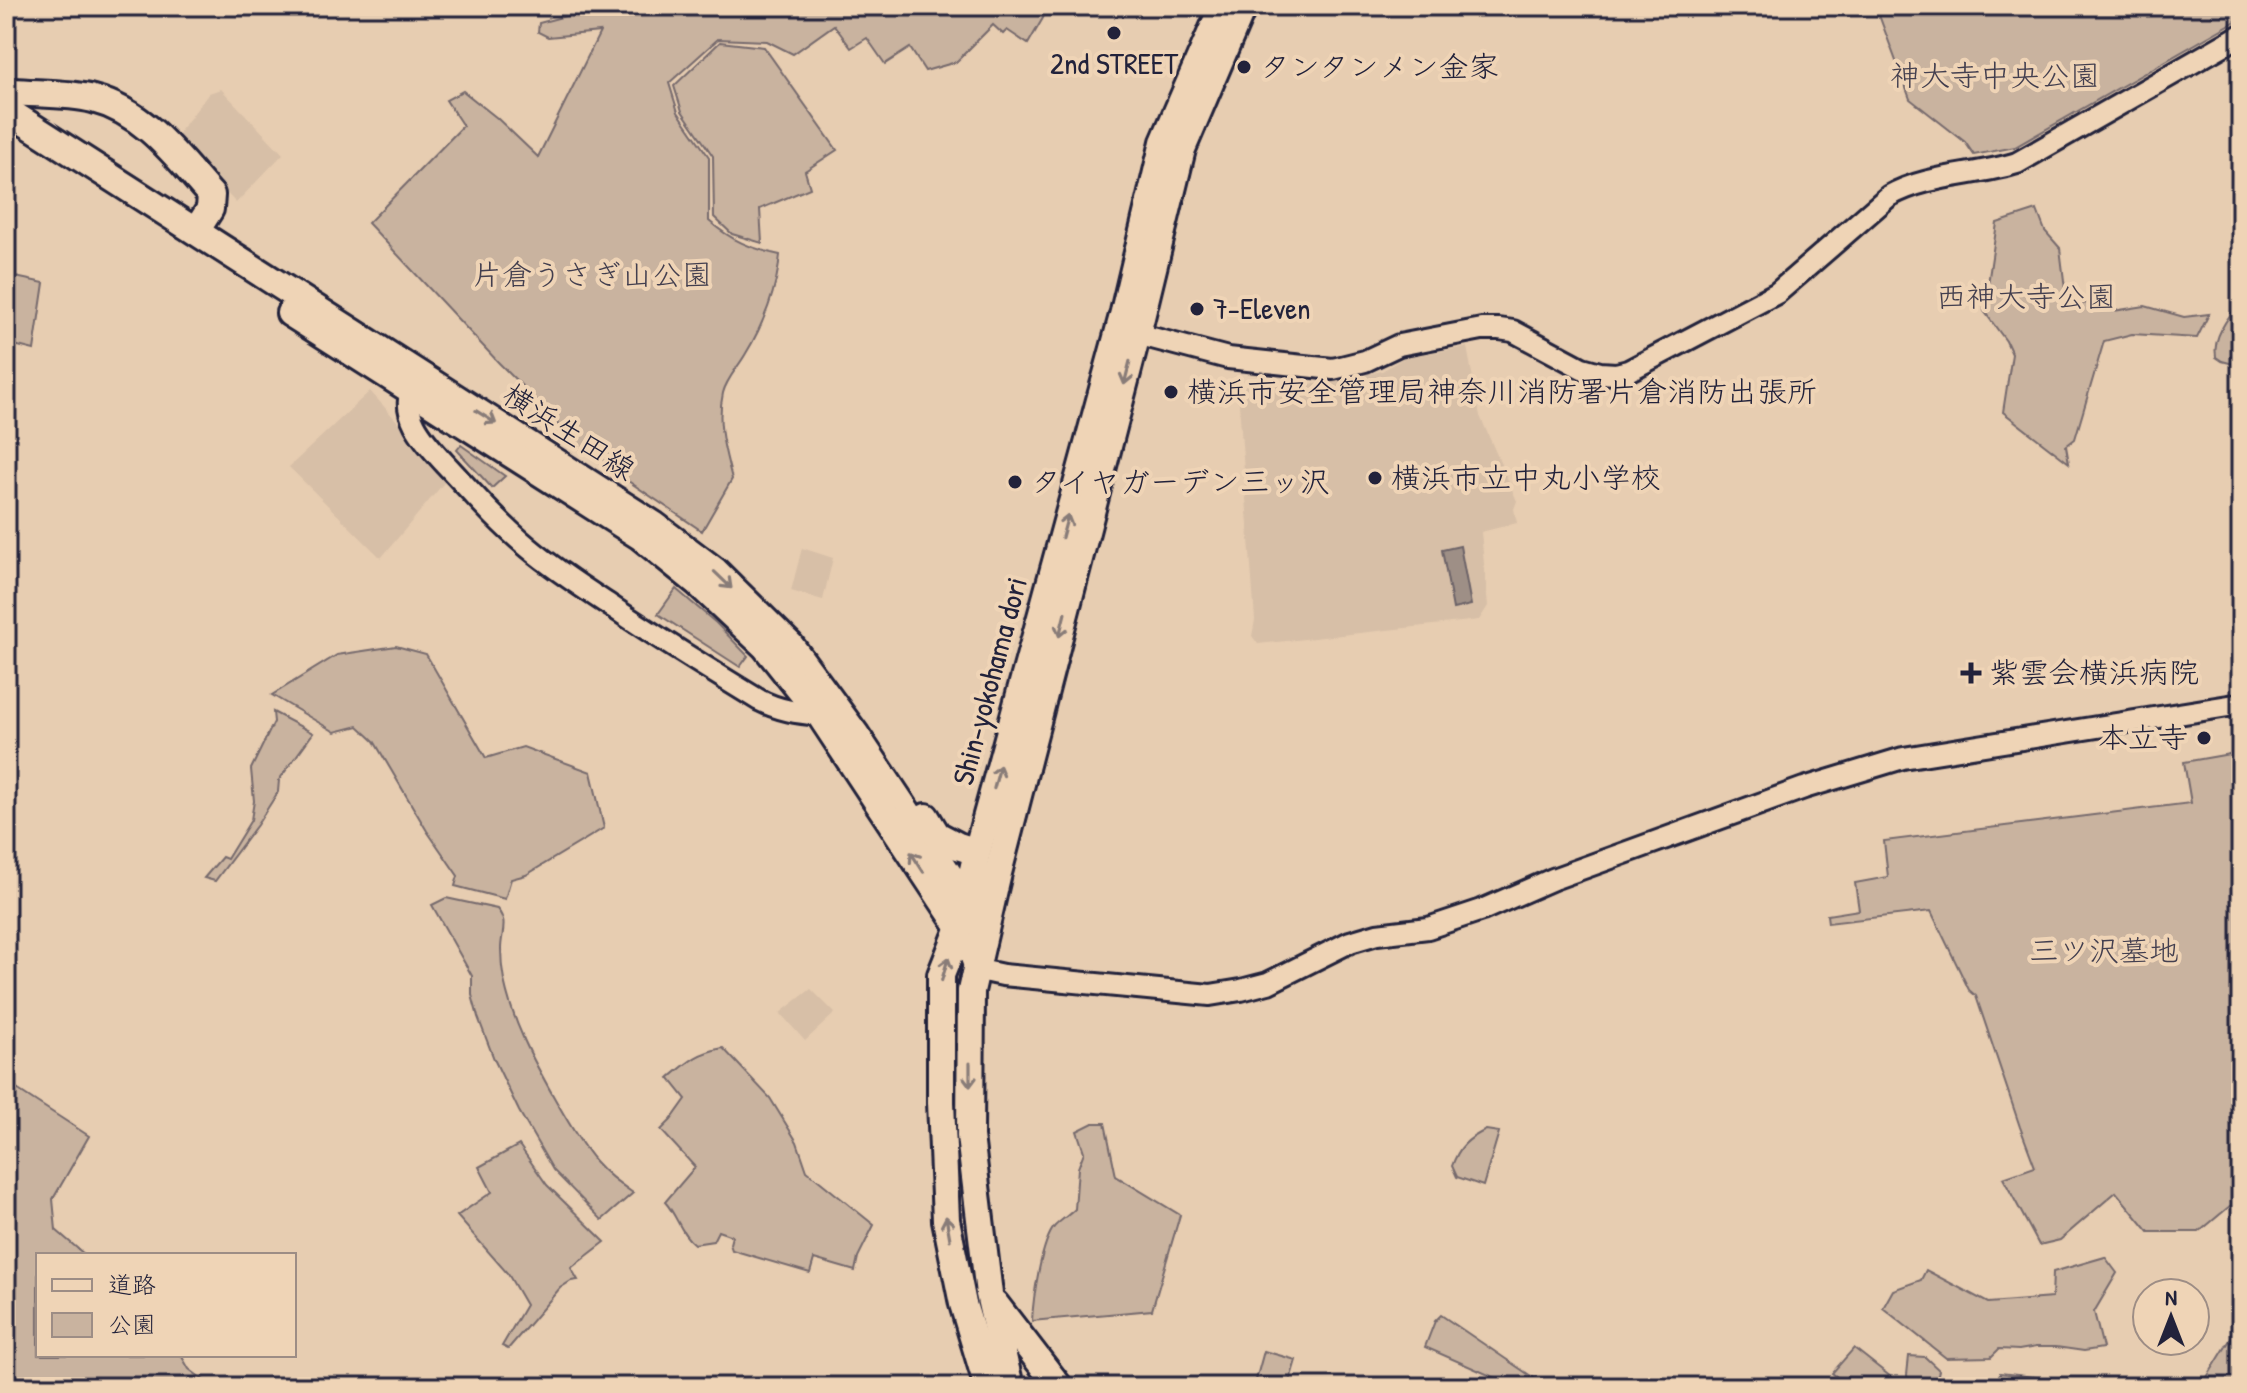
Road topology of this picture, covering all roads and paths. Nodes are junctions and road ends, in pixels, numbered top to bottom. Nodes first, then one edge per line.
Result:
1 (1223, 6) edge
2 (1243, 6) edge
3 (2241, 35) edge
4 (6, 103) edge
5 (6, 110) edge
6 (6, 131) edge
7 (196, 231) junction
8 (1137, 334) junction
9 (415, 383) junction
10 (2241, 704) edge
11 (820, 715) junction
12 (856, 735) junction
13 (977, 852) junction
14 (965, 899) junction
15 (972, 928) junction
16 (975, 969) junction
17 (989, 1294) junction
18 (963, 1304) junction
19 (971, 1387) edge
20 (988, 1387) edge
21 (1010, 1387) edge
22 (1059, 1387) edge

13 -> 1 main road, Shin-yokohama dori
2 - 8 main road, Shin-yokohama dori
3 - 8 street
4 - 7 main road
5 - 7 main road, 横浜生田線
6 - 9 main road, 横浜生田線
7 - 9 main road, 横浜生田線
8 -> 15 main road, Shin-yokohama dori
9 - 11 main road, 横浜生田線
9 - 11 street
9 -> 12 main road, 横浜生田線
10 - 16 street
15 -> 11 main road, 横浜生田線
12 - 13 main road
12 - 14 main road, 横浜生田線
13 - 14 main road, Shin-yokohama dori
14 - 15 main road, Shin-yokohama dori
15 - 16 main road, Shin-yokohama dori
18 -> 15 main road, Shin-yokohama dori
16 -> 17 main road, Shin-yokohama dori
17 - 21 main road, Shin-yokohama dori
17 - 22 main road
18 - 19 main road
18 - 20 main road, Shin-yokohama dori

